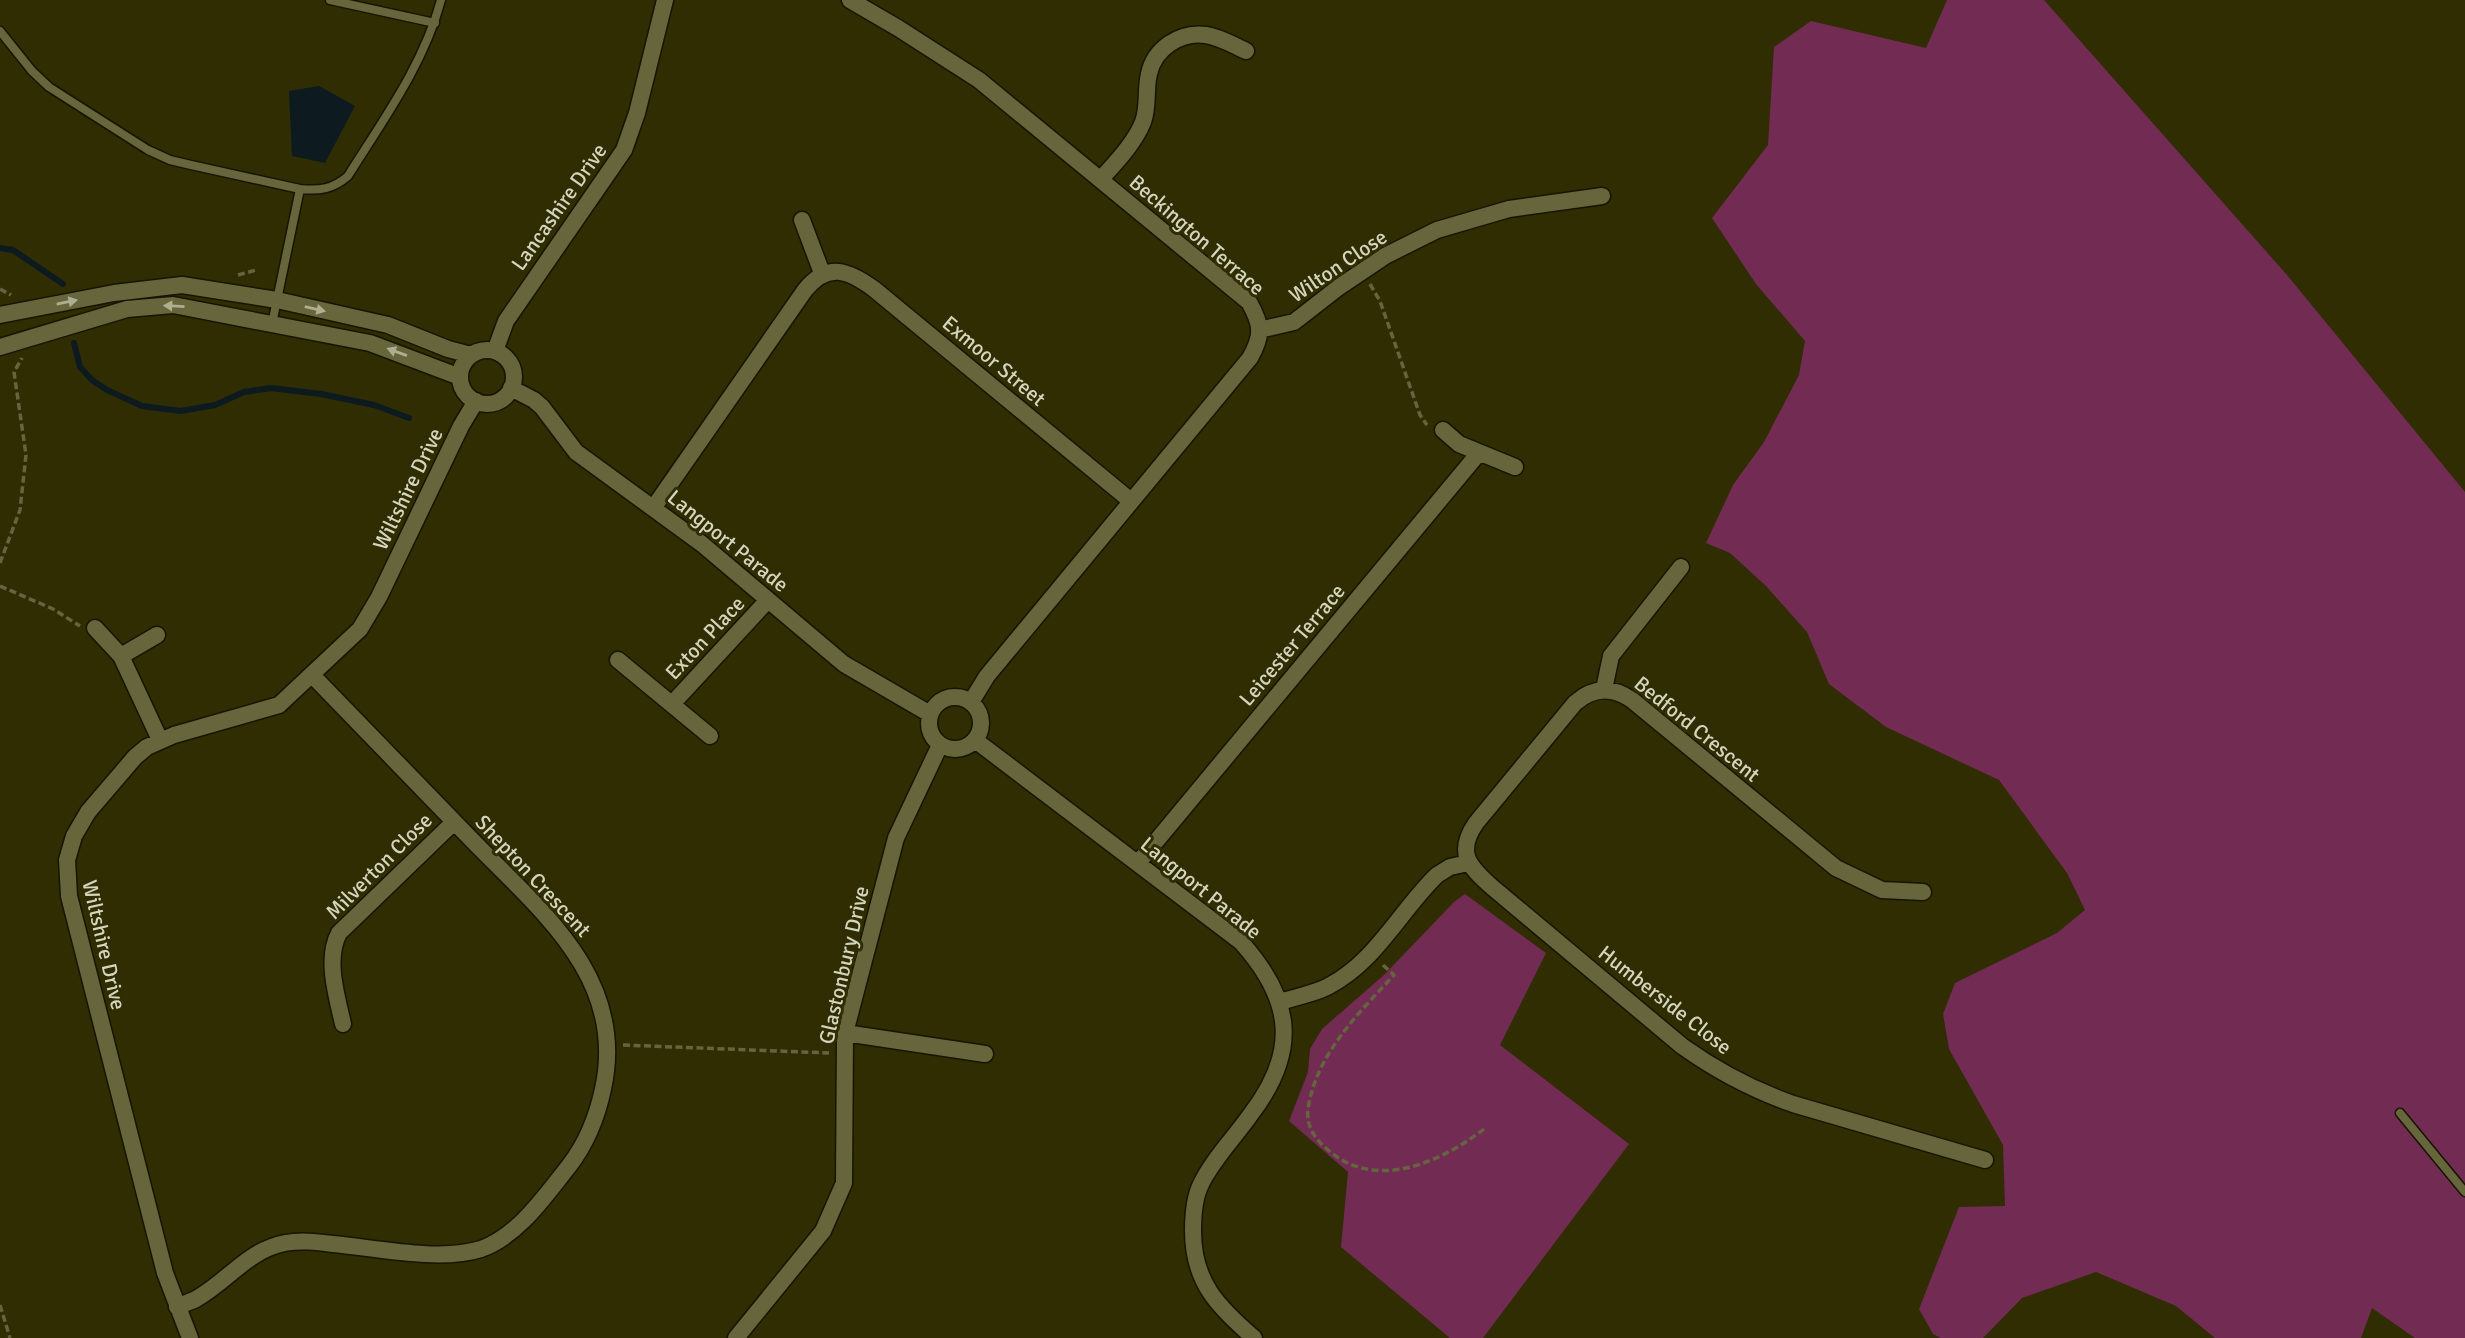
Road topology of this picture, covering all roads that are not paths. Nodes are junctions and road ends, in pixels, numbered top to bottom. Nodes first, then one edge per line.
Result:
1 (330, 0) edge
2 (441, 0) edge
3 (666, 0) edge
4 (860, 3) edge
5 (435, 23) junction
6 (0, 32) edge
7 (1246, 51) dead end
8 (1101, 179) junction
9 (300, 189) junction
10 (1602, 196) dead end
11 (802, 220) dead end
12 (822, 273) junction
13 (277, 300) junction
14 (0, 316) edge
15 (272, 324) junction
16 (1259, 330) junction
17 (0, 348) edge
18 (495, 351) junction
19 (471, 355) junction
20 (460, 377) junction
21 (511, 388) junction
22 (476, 401) junction
23 (1443, 430) road end
24 (1478, 454) junction
25 (1515, 467) dead end
26 (1131, 502) junction
27 (654, 507) junction
28 (1682, 567) dead end
29 (768, 600) junction
30 (95, 628) road end
31 (157, 635) dead end
32 (121, 656) junction
33 (618, 660) dead end
34 (312, 675) junction
35 (1604, 689) junction
36 (971, 702) junction
37 (672, 704) junction
38 (930, 714) junction
39 (710, 736) dead end
40 (160, 740) junction
41 (975, 740) junction
42 (940, 745) junction
43 (454, 822) junction
44 (1138, 863) junction
45 (1468, 863) junction
46 (1923, 892) dead end
47 (1280, 1002) junction
48 (343, 1024) dead end
49 (845, 1033) junction
50 (985, 1054) dead end
51 (2400, 1113) dead end
52 (1985, 1160) dead end
53 (2465, 1192) edge
54 (177, 1307) junction
55 (190, 1338) edge
56 (736, 1338) edge
57 (1254, 1338) edge

1 - 5 lane
2 - 5 lane
3 - 18 street, Lancashire Drive
4 - 8 street, Beckington Terrace
5 - 9 lane
6 - 9 lane
7 - 8 street
8 - 16 street, Beckington Terrace
9 - 13 lane
10 - 16 street, Wilton Close
11 - 12 street
12 - 26 street, Exmoor Street
12 - 27 street
14 -> 13 street
13 - 15 lane
13 -> 19 street
15 -> 17 street
20 -> 15 street
16 - 26 street, Beckington Terrace
18 - 19 street
18 - 21 street
19 - 20 street
20 - 22 street
21 - 22 street
21 - 27 street, Langport Parade
22 - 34 street, Wiltshire Drive
23 - 24 street
24 - 25 street
24 - 44 street, Leicester Terrace
26 - 36 street, Beckington Terrace
27 - 29 street, Langport Parade
28 - 35 street
29 - 37 street, Exton Place
29 - 38 street, Langport Parade
30 - 32 street
31 - 32 street
32 - 40 street
33 - 37 street, Exton Place
34 - 40 street, Wiltshire Drive
34 - 43 street, Shepton Crescent
35 - 45 street, Bedford Crescent
35 - 46 street, Bedford Crescent
36 - 38 street
36 - 41 street
37 - 39 street, Exton Place
38 - 42 street
40 - 54 street, Wiltshire Drive
41 - 42 street
41 - 44 street, Langport Parade
42 - 49 street, Glastonbury Drive
43 - 48 street, Milverton Close
43 - 54 street, Shepton Crescent
44 - 47 street, Langport Parade
45 - 47 street
45 - 52 street, Humberside Close
47 - 57 street, Langport Parade
49 - 50 street
49 - 56 street, Glastonbury Drive
51 - 53 lane
54 - 55 street, Wiltshire Drive

